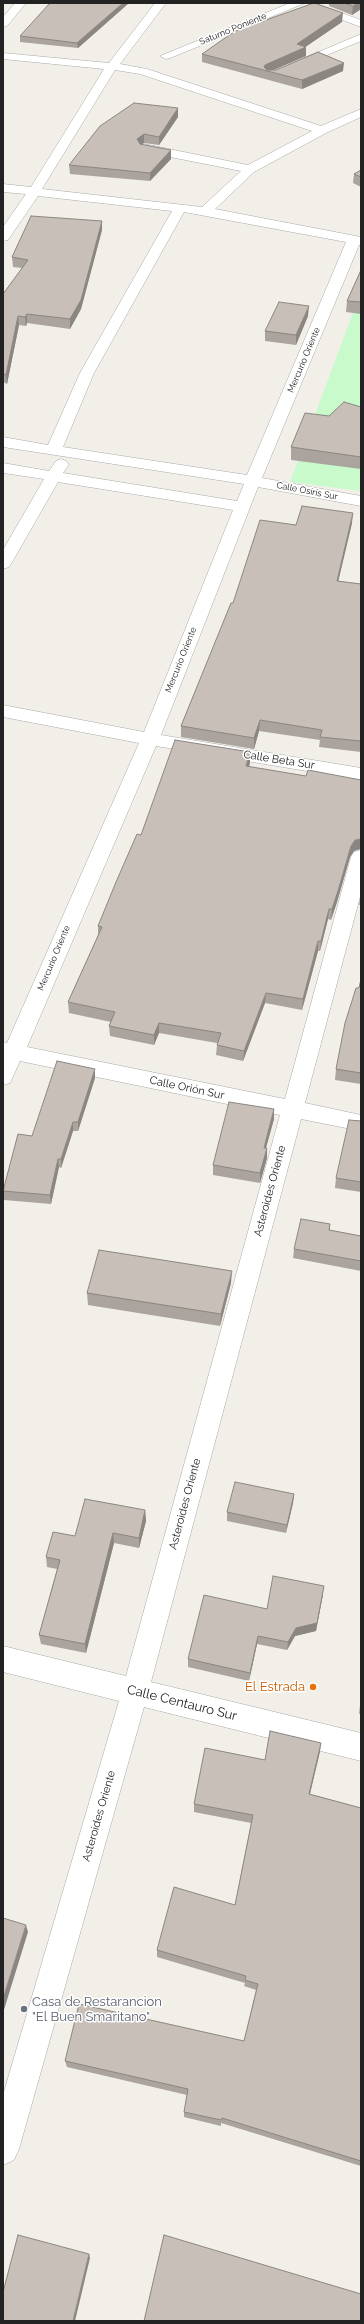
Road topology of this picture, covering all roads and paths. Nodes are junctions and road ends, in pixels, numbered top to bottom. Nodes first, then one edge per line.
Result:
1 (21, 3) edge
2 (161, 3) edge
3 (300, 3) edge
4 (306, 3) edge
5 (3, 24) edge
6 (361, 24) edge
7 (361, 37) edge
8 (3, 56) edge
9 (166, 56) dead end
10 (112, 66) junction
11 (285, 69) edge
12 (361, 113) edge
13 (322, 130) junction
14 (144, 148) edge
15 (250, 169) junction
16 (3, 188) edge
17 (34, 192) junction
18 (180, 208) junction
19 (204, 211) junction
20 (3, 237) edge
21 (359, 240) edge
22 (3, 442) edge
23 (61, 450) junction
24 (3, 468) edge
25 (53, 476) junction
26 (253, 481) junction
27 (361, 501) edge
28 (242, 508) junction
29 (3, 564) edge
30 (3, 711) edge
31 (150, 739) junction
32 (361, 774) edge
33 (361, 857) edge
34 (8, 1051) edge
35 (3, 1077) edge
36 (292, 1110) junction
37 (361, 1123) edge
38 (3, 1659) edge
39 (135, 1691) junction
40 (361, 1747) edge
41 (3, 2149) edge

1 - 5 street
2 - 10 street
3 - 9 street, Saturno Poniente
4 - 6 street
7 - 11 street
8 - 10 street
10 - 13 street
10 - 17 street
12 - 13 street
13 - 15 street
14 - 15 street
15 - 19 street
16 - 17 street
17 - 18 street
17 - 20 street
18 - 19 street
18 - 23 street
19 - 21 street
21 - 26 street, Mercurio Oriente
22 - 23 street, Calle Osiris Sur
23 - 25 street
23 - 26 street, Calle Osiris Sur
24 - 25 street
25 - 28 street
25 - 29 street
26 - 27 street, Calle Osiris Sur
26 - 28 street, Mercurio Oriente
28 - 31 street, Mercurio Oriente
30 - 31 street, Calle Beta Sur
31 - 32 street, Calle Beta Sur
31 - 34 street, Mercurio Oriente
33 - 36 street, Asteroides Oriente
34 - 35 street, Mercurio Oriente
34 - 36 street, Calle Orión Sur
36 - 37 street, Calle Orión Sur
36 - 39 street, Asteroides Oriente
38 - 39 street, Calle Centauro Sur
39 - 40 street, Calle Centauro Sur
39 - 41 street, Asteroides Oriente

